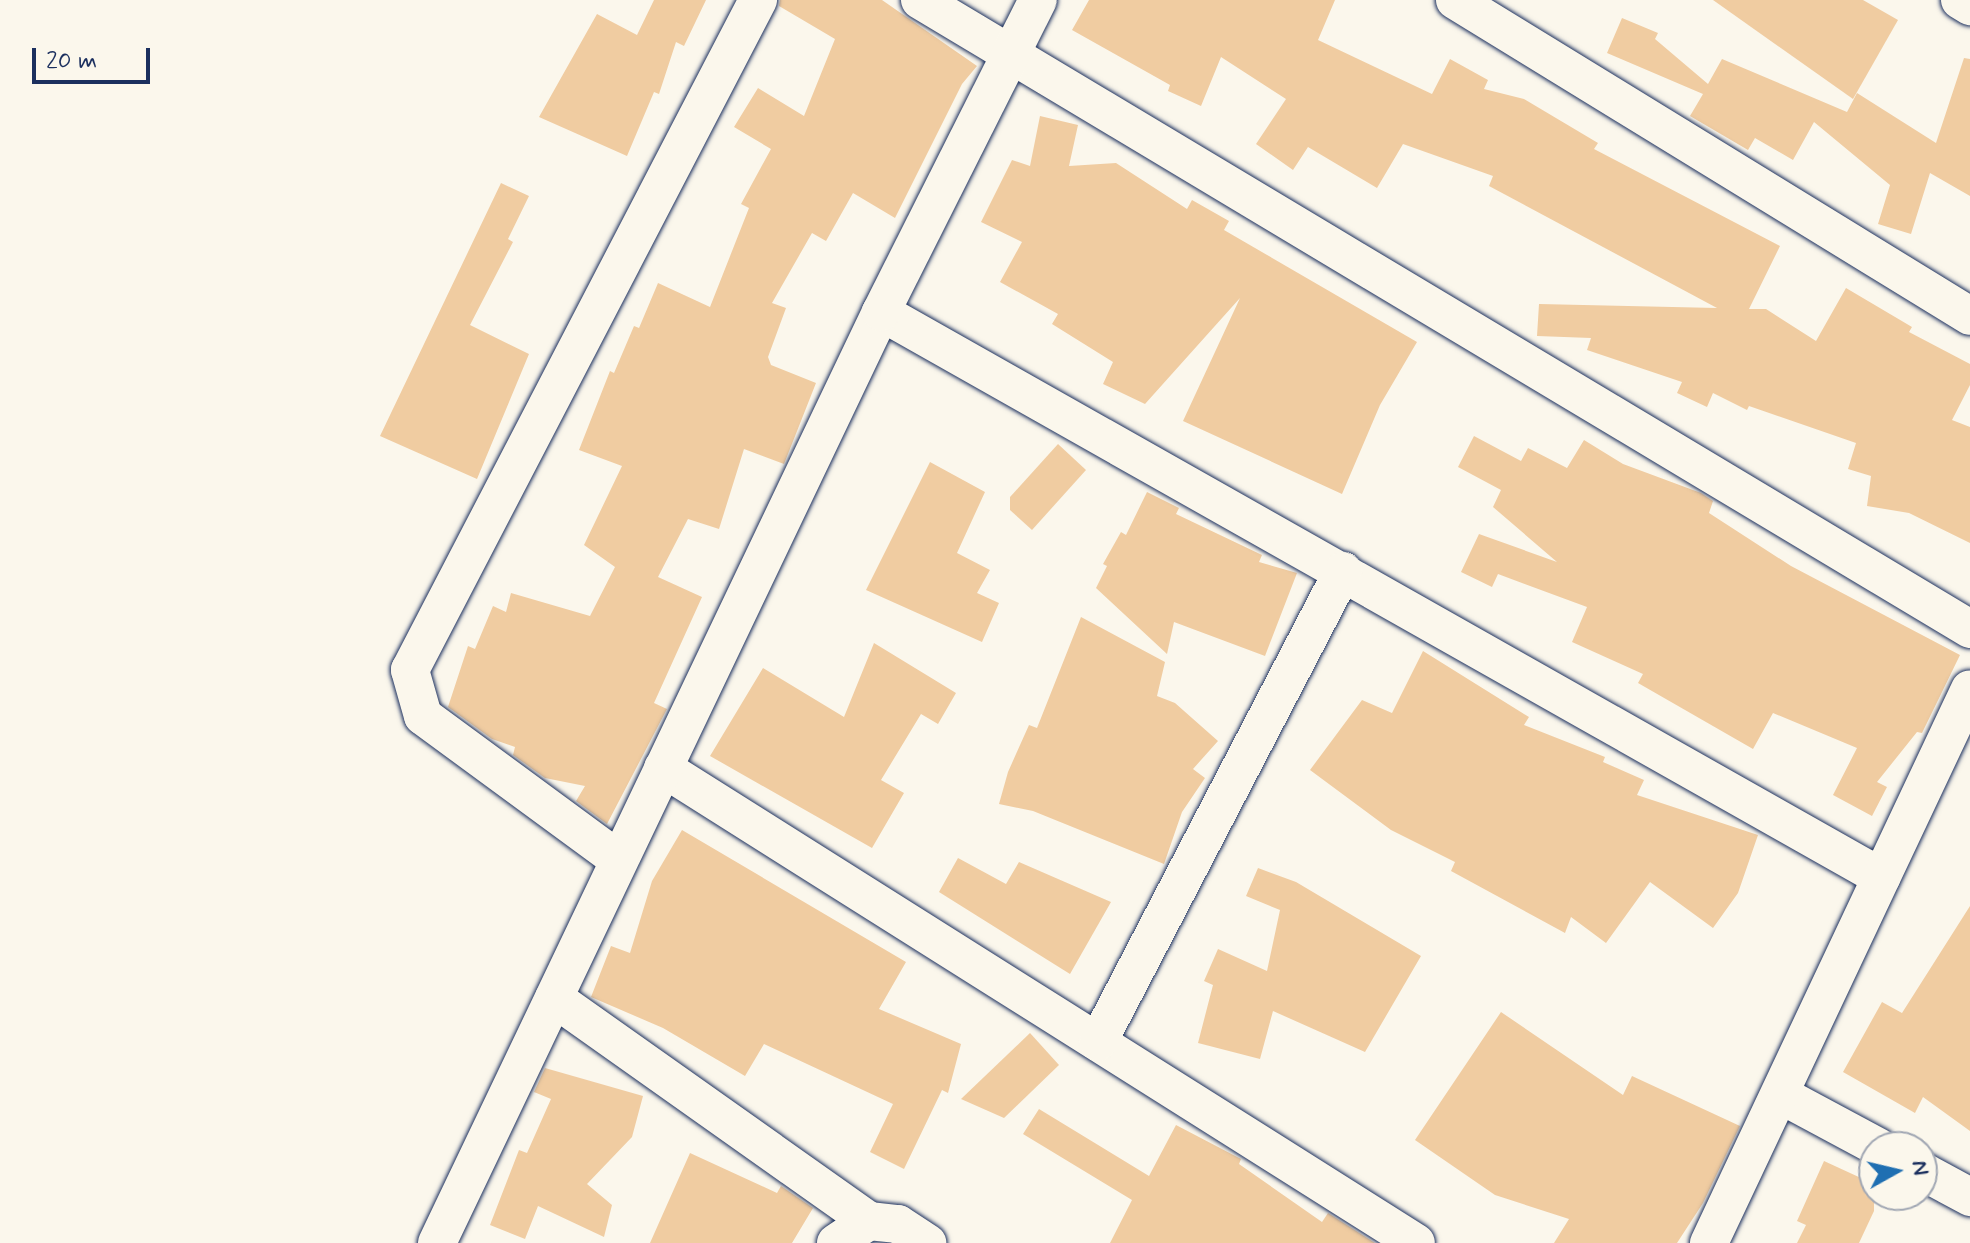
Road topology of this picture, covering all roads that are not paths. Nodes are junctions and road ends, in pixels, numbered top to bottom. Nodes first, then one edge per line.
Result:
1 (758, 0) edge
2 (920, 0) edge
3 (1038, 0) edge
4 (1455, 0) edge
5 (1960, 0) edge
6 (1970, 6) edge
7 (1013, 55) junction
8 (881, 312) junction
9 (1970, 316) edge
10 (1343, 571) junction
11 (1970, 629) edge
12 (1970, 689) edge
13 (663, 768) junction
14 (619, 860) junction
15 (1881, 877) junction
16 (554, 998) junction
17 (1098, 1042) junction
18 (1781, 1095) junction
19 (1858, 1136) edge
20 (1938, 1180) edge
21 (1970, 1197) edge
22 (869, 1221) junction
23 (437, 1243) edge
24 (836, 1243) edge
25 (927, 1243) edge
26 (1416, 1243) edge
27 (1709, 1243) edge

1 - 14 street
2 - 7 street
3 - 7 street
4 - 9 street
5 - 6 street
7 - 8 street
7 - 11 street
8 - 10 street
8 - 13 street
10 - 15 street
10 - 17 street
12 - 15 street
13 - 14 street
13 - 17 street
14 - 16 street
15 - 18 street
16 - 22 street
16 - 23 street
17 - 26 street
18 - 19 street
18 - 27 street
20 - 21 street
22 - 24 street
22 - 25 street

